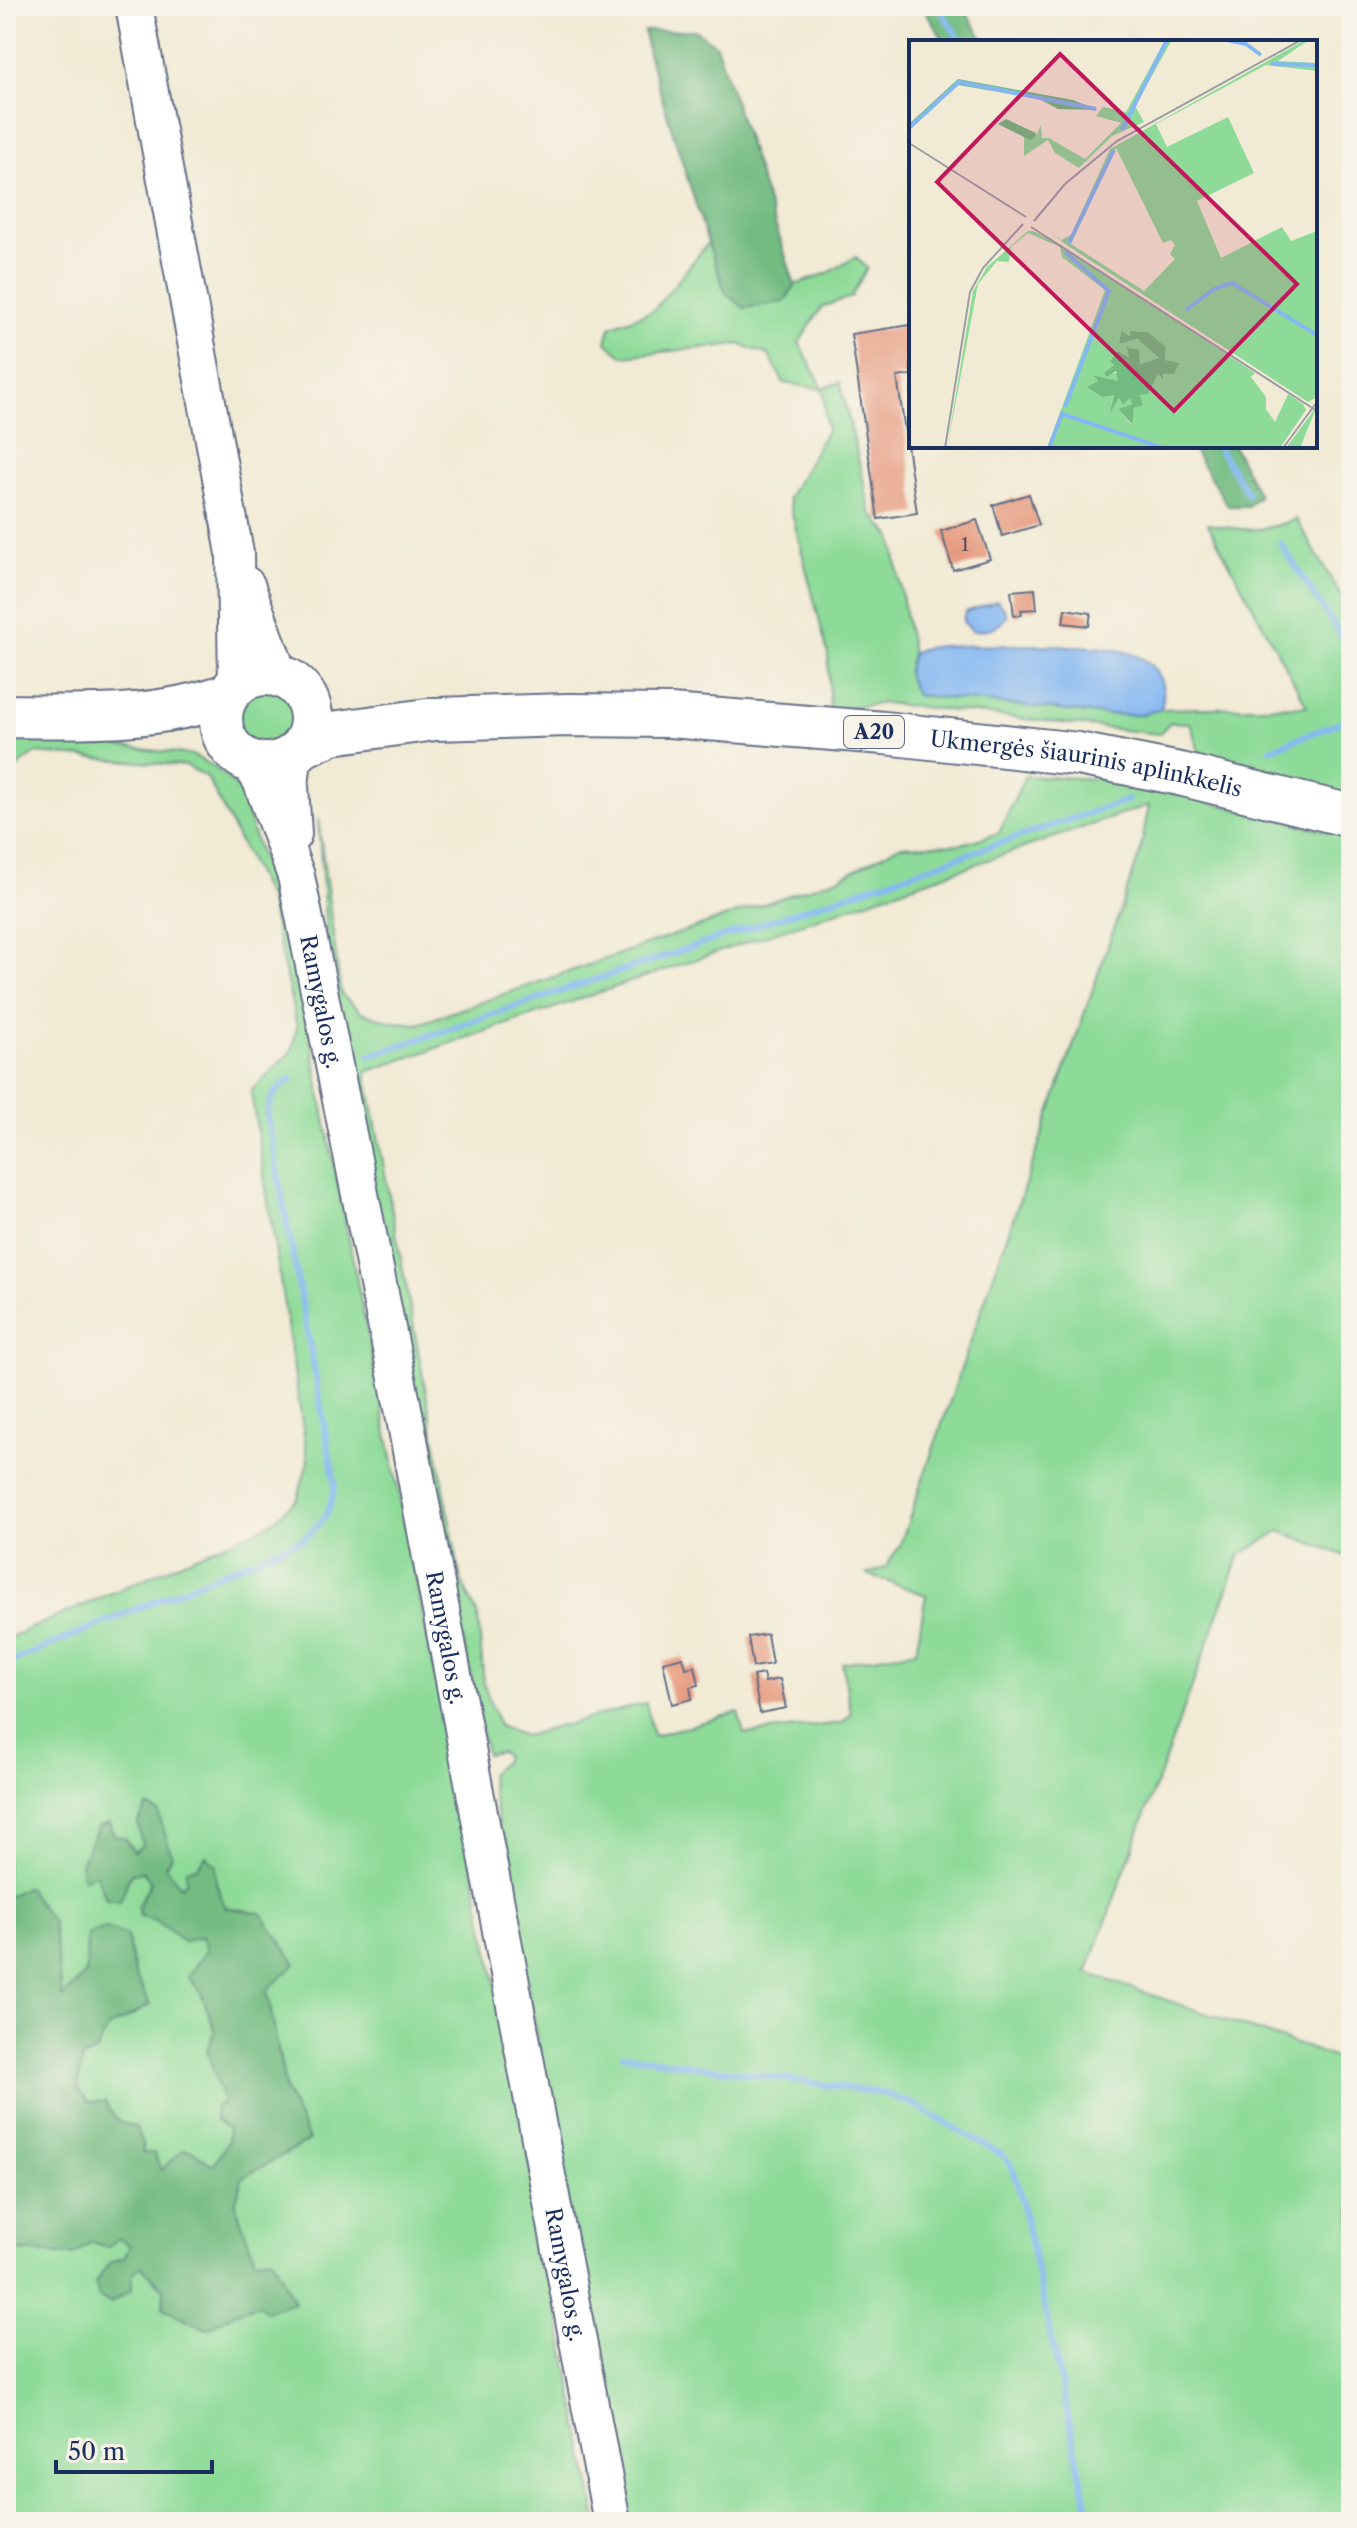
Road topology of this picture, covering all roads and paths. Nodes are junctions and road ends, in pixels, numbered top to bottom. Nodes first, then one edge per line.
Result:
1 (134, 6) edge
2 (235, 553) junction
3 (293, 687) junction
4 (232, 690) junction
5 (6, 716) edge
6 (122, 716) junction
7 (435, 719) junction
8 (298, 751) junction
9 (238, 752) junction
10 (1351, 816) edge
11 (296, 876) junction
12 (612, 2522) edge

1 - 2 main road
2 - 3 main road
2 - 4 main road
3 - 4 highway, A20
3 - 7 highway, Ukmergės šiaurinis aplinkkelis / A20
3 - 8 highway
4 - 6 highway, A20
4 - 9 highway
5 - 6 highway, A20
6 - 9 highway, A20
7 - 8 highway, Ukmergės šiaurinis aplinkkelis / A20
7 - 10 highway, Ukmergės šiaurinis aplinkkelis / A20
8 - 9 highway, A20
8 - 11 main road
9 - 11 main road, Ramygalos g.
11 - 12 main road, Ramygalos g.

